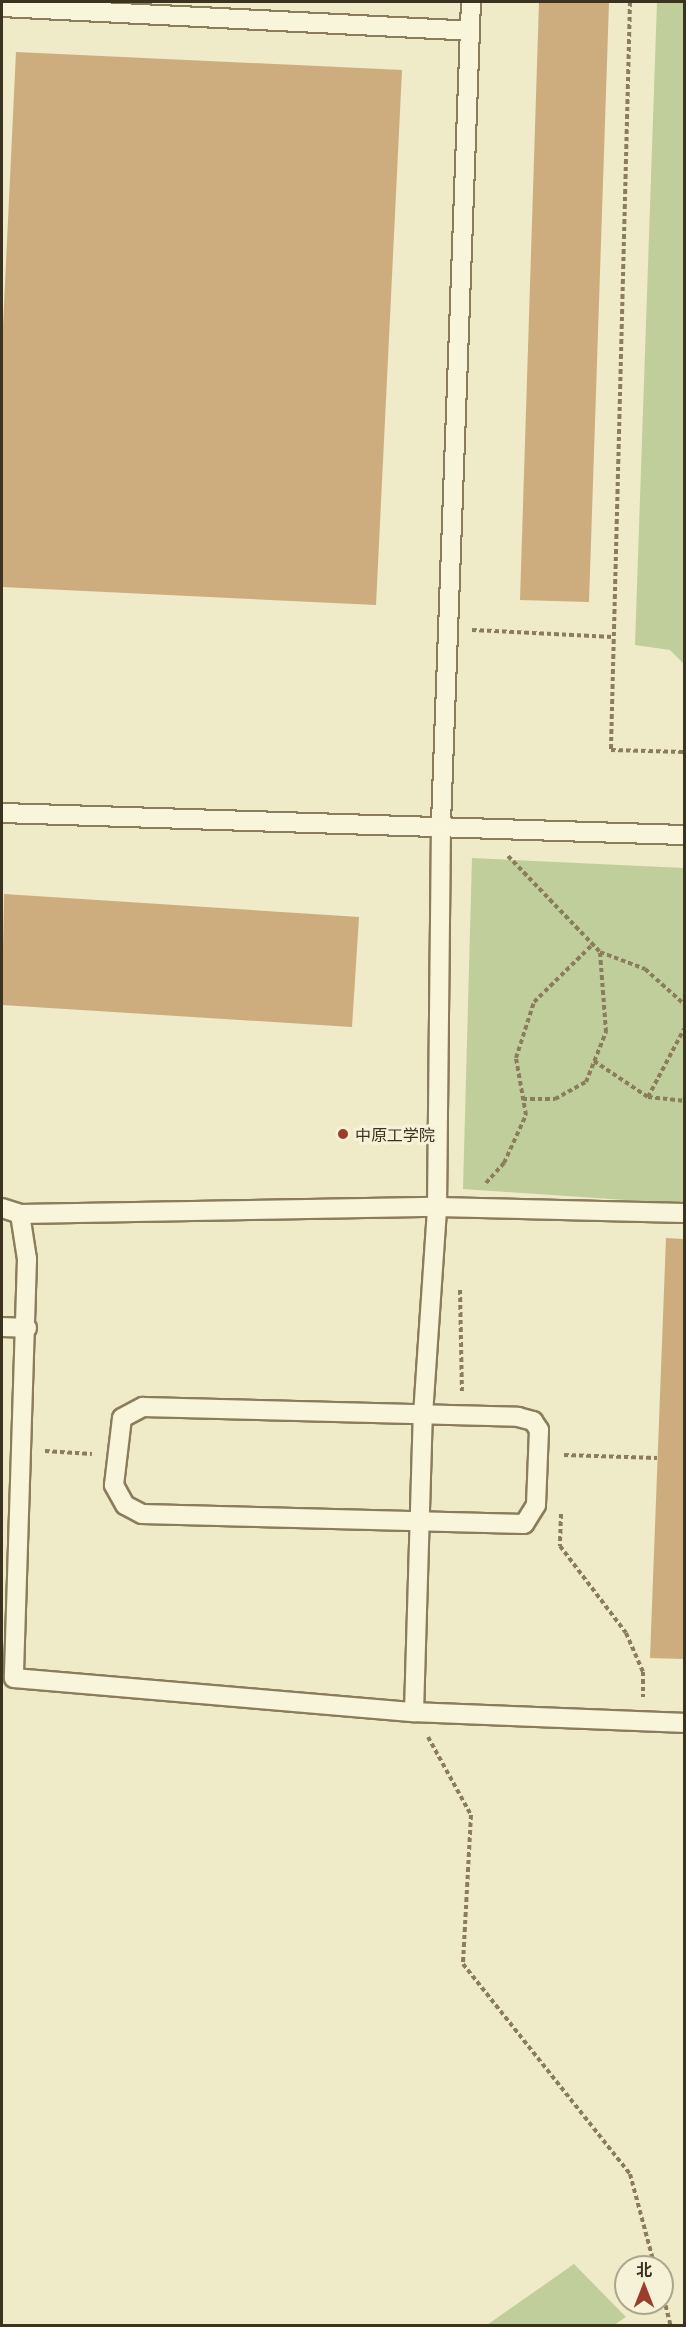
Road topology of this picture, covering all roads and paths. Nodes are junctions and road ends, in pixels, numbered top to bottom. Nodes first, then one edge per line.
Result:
1 (471, 2) edge
2 (630, 2) edge
3 (2, 7) edge
4 (469, 31) junction
5 (447, 629) junction
6 (613, 637) junction
7 (684, 752) edge
8 (2, 813) edge
9 (441, 823) junction
10 (479, 825) junction
11 (684, 835) edge
12 (592, 945) junction
13 (600, 952) junction
14 (684, 1004) edge
15 (684, 1029) edge
16 (594, 1061) junction
17 (648, 1096) junction
18 (523, 1099) junction
19 (684, 1101) edge
20 (2, 1208) edge
21 (437, 1208) junction
22 (464, 1208) junction
23 (684, 1213) edge
24 (20, 1214) junction
25 (2, 1327) edge
26 (27, 1328) junction
27 (423, 1414) junction
28 (24, 1449) junction
29 (116, 1456) junction
30 (539, 1456) junction
31 (657, 1458) dead end
32 (419, 1519) junction
33 (10, 1555) edge
34 (414, 1712) junction
35 (684, 1723) edge
36 (652, 2255) edge

1 - 4 lane
2 - 6 path
3 - 4 lane
4 - 5 lane
5 - 6 path
5 - 9 lane
6 - 7 path
8 - 9 lane
9 - 10 lane
9 - 21 lane
10 - 11 lane
10 - 12 path
12 - 13 path
12 - 18 path
13 - 14 path
13 - 16 path
15 - 17 path
16 - 17 path
16 - 18 path
17 - 19 path
18 - 22 path
20 - 24 lane
21 - 22 lane
21 - 24 lane
21 - 27 lane
22 - 23 lane
24 - 26 lane
25 - 26 lane
26 - 28 lane
27 - 29 lane
27 - 30 lane
27 - 32 lane
28 - 29 path
28 - 33 lane
29 - 32 lane
30 - 31 path
30 - 32 lane
32 - 34 lane
33 - 34 lane
34 - 35 lane
34 - 36 path

